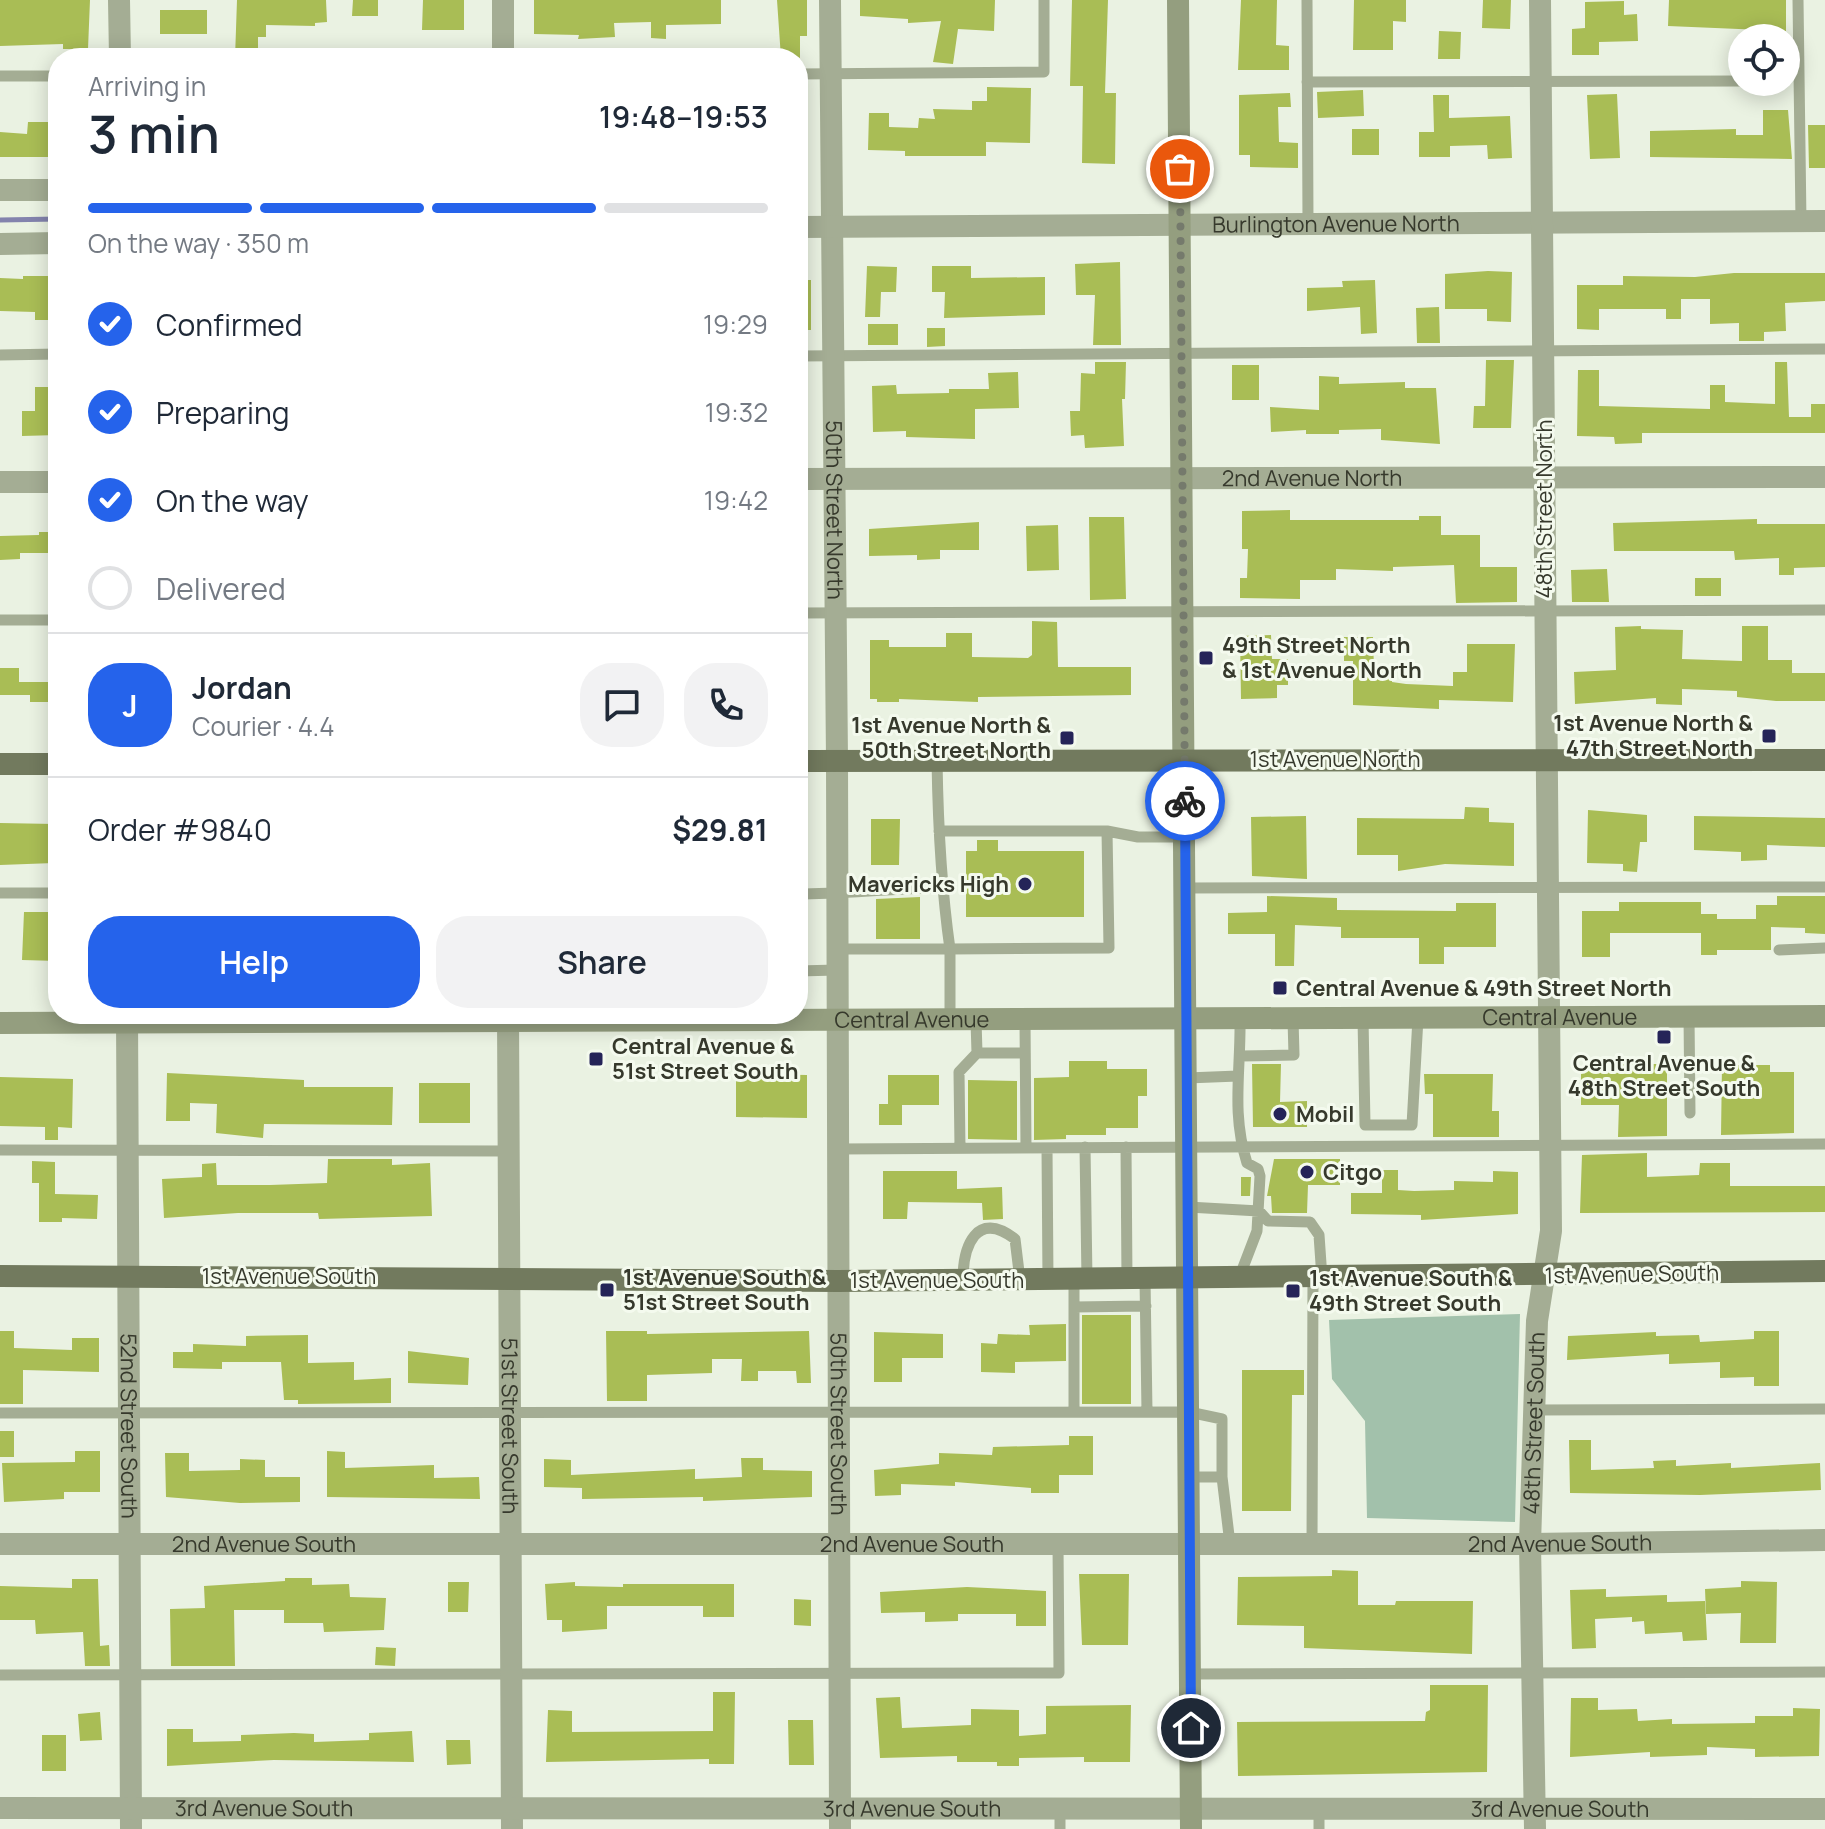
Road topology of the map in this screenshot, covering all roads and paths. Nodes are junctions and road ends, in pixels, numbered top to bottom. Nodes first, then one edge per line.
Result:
1 (119, 0) edge
2 (503, 0) edge
3 (830, 0) edge
4 (1044, 0) edge
5 (1178, 0) edge
6 (1307, 0) edge
7 (1540, 0) edge
8 (1798, 0) edge
9 (1796, 24) edge
10 (120, 48) edge
11 (503, 48) edge
12 (808, 74) edge
13 (832, 74) junction
14 (0, 76) edge
15 (48, 76) edge
16 (1541, 81) junction
17 (1728, 81) edge
18 (1307, 82) junction
19 (1793, 96) edge
20 (0, 190) edge
21 (48, 190) edge
22 (1801, 221) junction
23 (1825, 221) edge
24 (1542, 223) junction
25 (1308, 224) junction
26 (1180, 225) junction
27 (808, 227) edge
28 (834, 227) junction
29 (48, 243) edge
30 (0, 244) edge
31 (1825, 349) edge
32 (1543, 350) junction
33 (48, 354) edge
34 (1181, 354) junction
35 (0, 355) edge
36 (808, 356) edge
37 (834, 356) junction
38 (1825, 477) edge
39 (808, 479) edge
40 (833, 479) junction
41 (1182, 479) junction
42 (1543, 479) junction
43 (0, 482) edge
44 (48, 482) edge
45 (1825, 610) edge
46 (1183, 612) junction
47 (1544, 612) junction
48 (808, 613) edge
49 (835, 613) junction
50 (0, 620) edge
51 (48, 620) edge
52 (1185, 758) junction
53 (1545, 759) junction
54 (837, 760) junction
55 (937, 760) junction
56 (1825, 760) edge
57 (808, 761) edge
58 (0, 764) edge
59 (48, 764) edge
60 (939, 831) junction
61 (1107, 831) junction
62 (1186, 837) junction
63 (1825, 887) edge
64 (941, 888) junction
65 (1186, 888) junction
66 (1548, 890) junction
67 (0, 893) edge
68 (48, 893) edge
69 (808, 894) edge
70 (837, 894) junction
71 (1825, 948) edge
72 (950, 949) junction
73 (1779, 950) dead end
74 (837, 960) junction
75 (808, 968) edge
76 (1689, 1016) junction
77 (1825, 1016) edge
78 (1549, 1017) junction
79 (1363, 1018) junction
80 (1418, 1018) junction
81 (808, 1019) edge
82 (1187, 1019) junction
83 (1240, 1019) junction
84 (1293, 1019) junction
85 (837, 1020) junction
86 (950, 1020) junction
87 (976, 1020) junction
88 (1025, 1020) junction
89 (48, 1021) edge
90 (0, 1023) edge
91 (127, 1024) edge
92 (508, 1024) edge
93 (977, 1053) junction
94 (1025, 1053) junction
95 (1241, 1056) junction
96 (1238, 1076) junction
97 (1187, 1078) junction
98 (1690, 1113) dead end
99 (1551, 1143) junction
100 (1825, 1144) edge
101 (1242, 1146) junction
102 (1085, 1147) junction
103 (1126, 1147) junction
104 (1188, 1147) junction
105 (960, 1148) junction
106 (1026, 1148) junction
107 (1047, 1148) junction
108 (128, 1149) junction
109 (838, 1149) junction
110 (0, 1150) edge
111 (508, 1151) junction
112 (1188, 1207) junction
113 (1259, 1211) junction
114 (1825, 1271) edge
115 (0, 1276) edge
116 (128, 1276) junction
117 (509, 1276) junction
118 (1541, 1276) junction
119 (1318, 1278) junction
120 (1136, 1279) junction
121 (1188, 1279) junction
122 (1239, 1279) junction
123 (963, 1280) junction
124 (1020, 1280) junction
125 (1048, 1280) junction
126 (1081, 1280) junction
127 (838, 1281) junction
128 (1146, 1306) junction
129 (1074, 1307) junction
130 (1825, 1409) edge
131 (1534, 1410) junction
132 (510, 1412) junction
133 (839, 1412) junction
134 (1074, 1412) junction
135 (1147, 1412) junction
136 (1189, 1412) junction
137 (0, 1413) edge
138 (129, 1413) junction
139 (1189, 1477) junction
140 (1222, 1477) junction
141 (1825, 1540) edge
142 (0, 1544) edge
143 (129, 1544) junction
144 (510, 1544) junction
145 (839, 1544) junction
146 (1058, 1544) junction
147 (1190, 1544) junction
148 (1230, 1544) junction
149 (1312, 1544) junction
150 (1530, 1544) junction
151 (1825, 1672) edge
152 (1532, 1673) junction
153 (511, 1674) junction
154 (1190, 1674) junction
155 (0, 1675) edge
156 (130, 1675) junction
157 (840, 1675) junction
158 (0, 1808) edge
159 (1825, 1809) edge
160 (130, 1819) edge
161 (512, 1819) edge
162 (840, 1819) edge
163 (1060, 1819) edge
164 (1191, 1819) edge
165 (1319, 1819) edge
166 (1535, 1819) edge

1 - 10 street
2 - 11 street
3 - 13 street, 50th Street North
4 - 13 lane
5 - 26 main road
6 - 18 lane
7 - 16 street, 48th Street North
8 - 9 lane
12 - 13 lane
13 - 28 street, 50th Street North
14 - 15 lane
16 - 17 lane
16 - 18 lane
16 - 24 street, 48th Street North
18 - 25 lane
19 - 22 lane
20 - 21 street
22 - 23 street, Burlington Avenue North
22 - 24 street, Burlington Avenue North
24 - 25 street, Burlington Avenue North
24 - 32 street, 48th Street North
25 - 26 street, Burlington Avenue North
26 - 28 street, Burlington Avenue North
26 - 34 main road
27 - 28 street, Burlington Avenue North
28 - 37 street, 50th Street North
29 - 30 street
31 - 32 lane
32 - 34 lane
32 - 42 street, 48th Street North
33 - 35 lane
34 - 37 lane
34 - 41 main road
36 - 37 lane
37 - 40 street, 50th Street North
38 - 42 street, 2nd Avenue North
39 - 40 street, 2nd Avenue North
40 - 41 street, 2nd Avenue North
40 - 49 street, 50th Street North
41 - 42 street, 2nd Avenue North
41 - 46 main road
42 - 47 street, 48th Street North
43 - 44 street
45 - 47 lane
46 - 47 lane
46 - 49 lane
46 - 52 main road
47 - 53 street, 48th Street North
48 - 49 lane
49 - 54 street, 50th Street North
50 - 51 lane
52 - 53 main road, 1st Avenue North
52 - 55 main road, 1st Avenue North
52 - 62 main road
53 - 56 main road, 1st Avenue North
53 - 66 street, 48th Street North
54 - 55 main road, 1st Avenue North
54 - 57 main road, 1st Avenue North
54 - 70 street, 50th Street North
55 - 60 lane
58 - 59 main road
60 - 61 lane
60 - 64 lane
61 - 62 lane
61 - 72 lane
62 - 65 main road
63 - 66 lane
64 - 70 lane
64 - 72 lane
65 - 66 lane
65 - 82 main road
66 - 78 street, 48th Street North
67 - 68 lane
69 - 70 lane
70 - 74 street, 50th Street North
71 - 73 lane
72 - 74 lane
72 - 86 lane
74 - 75 lane
74 - 85 street, 50th Street North
76 - 77 main road, Central Avenue
76 - 78 main road, Central Avenue
76 - 98 lane
78 - 80 main road, Central Avenue
78 - 99 street, 48th Street South
79 - 80 main road, Central Avenue
79 - 80 lane
79 - 84 main road, Central Avenue
81 - 85 main road, Central Avenue
82 - 83 main road, Central Avenue
82 - 88 main road, Central Avenue
82 - 97 main road
83 - 84 main road, Central Avenue
83 - 95 lane
84 - 95 lane
85 - 86 main road, Central Avenue
85 - 109 street, 50th Street South
86 - 87 main road, Central Avenue
87 - 88 main road, Central Avenue
87 - 93 lane
88 - 94 lane
89 - 90 main road, Central Avenue
91 - 108 street, 52nd Street South
92 - 111 street, 51st Street South
93 - 94 lane
93 - 105 lane
94 - 106 lane
95 - 96 lane
96 - 97 lane
96 - 101 lane
97 - 104 main road
99 - 100 lane
99 - 101 lane
99 - 118 street, 48th Street South
101 - 104 lane
101 - 113 lane
102 - 103 lane
102 - 107 lane
102 - 126 lane
103 - 104 lane
103 - 120 lane
104 - 112 main road
105 - 106 lane
105 - 109 lane
106 - 107 lane
107 - 125 lane
108 - 110 lane
108 - 111 lane
108 - 116 street, 52nd Street South
109 - 127 street, 50th Street South
111 - 117 street, 51st Street South
112 - 113 lane
112 - 121 main road
113 - 119 lane
113 - 122 lane
114 - 118 main road, 1st Avenue South
115 - 116 main road, 1st Avenue South
116 - 117 main road, 1st Avenue South
116 - 138 street, 52nd Street South
117 - 127 main road, 1st Avenue South
117 - 132 street, 51st Street South
118 - 119 main road, 1st Avenue South
118 - 131 street, 48th Street South
119 - 122 main road, 1st Avenue South
119 - 149 lane
120 - 121 main road, 1st Avenue South
120 - 126 main road, 1st Avenue South
120 - 128 lane
121 - 122 main road, 1st Avenue South
121 - 136 main road
123 - 124 main road, 1st Avenue South
123 - 124 lane
123 - 127 main road, 1st Avenue South
124 - 125 main road, 1st Avenue South
125 - 126 main road, 1st Avenue South
126 - 129 lane
127 - 133 street, 50th Street South
128 - 129 lane
128 - 135 lane
129 - 134 lane
130 - 131 lane
131 - 150 street, 48th Street South
132 - 133 lane
132 - 138 lane
132 - 144 street, 51st Street South
133 - 134 lane
133 - 145 street, 50th Street South
134 - 135 lane
135 - 136 lane
136 - 139 main road
136 - 140 lane
137 - 138 lane
138 - 143 street, 52nd Street South
139 - 140 lane
139 - 147 main road
140 - 148 lane
141 - 150 street, 2nd Avenue South
142 - 143 street, 2nd Avenue South
143 - 144 street, 2nd Avenue South
143 - 156 street, 52nd Street South
144 - 145 street, 2nd Avenue South
144 - 153 street, 51st Street South
145 - 146 street, 2nd Avenue South
145 - 157 street, 50th Street South
146 - 147 street, 2nd Avenue South
146 - 157 lane
147 - 148 street, 2nd Avenue South
147 - 154 main road
148 - 149 street, 2nd Avenue South
149 - 150 street, 2nd Avenue South
150 - 152 street, 48th Street South
151 - 152 lane
152 - 154 lane
152 - 166 street, 48th Street South
153 - 156 lane
153 - 157 lane
153 - 161 street, 51st Street South
154 - 164 main road
155 - 156 lane
156 - 160 street, 52nd Street South
157 - 162 street, 50th Street South
158 - 160 street, 3rd Avenue South
159 - 166 street, 3rd Avenue South
160 - 161 street, 3rd Avenue South
161 - 162 street, 3rd Avenue South
162 - 163 street, 3rd Avenue South
163 - 164 street, 3rd Avenue South
164 - 165 street, 3rd Avenue South
165 - 166 street, 3rd Avenue South

